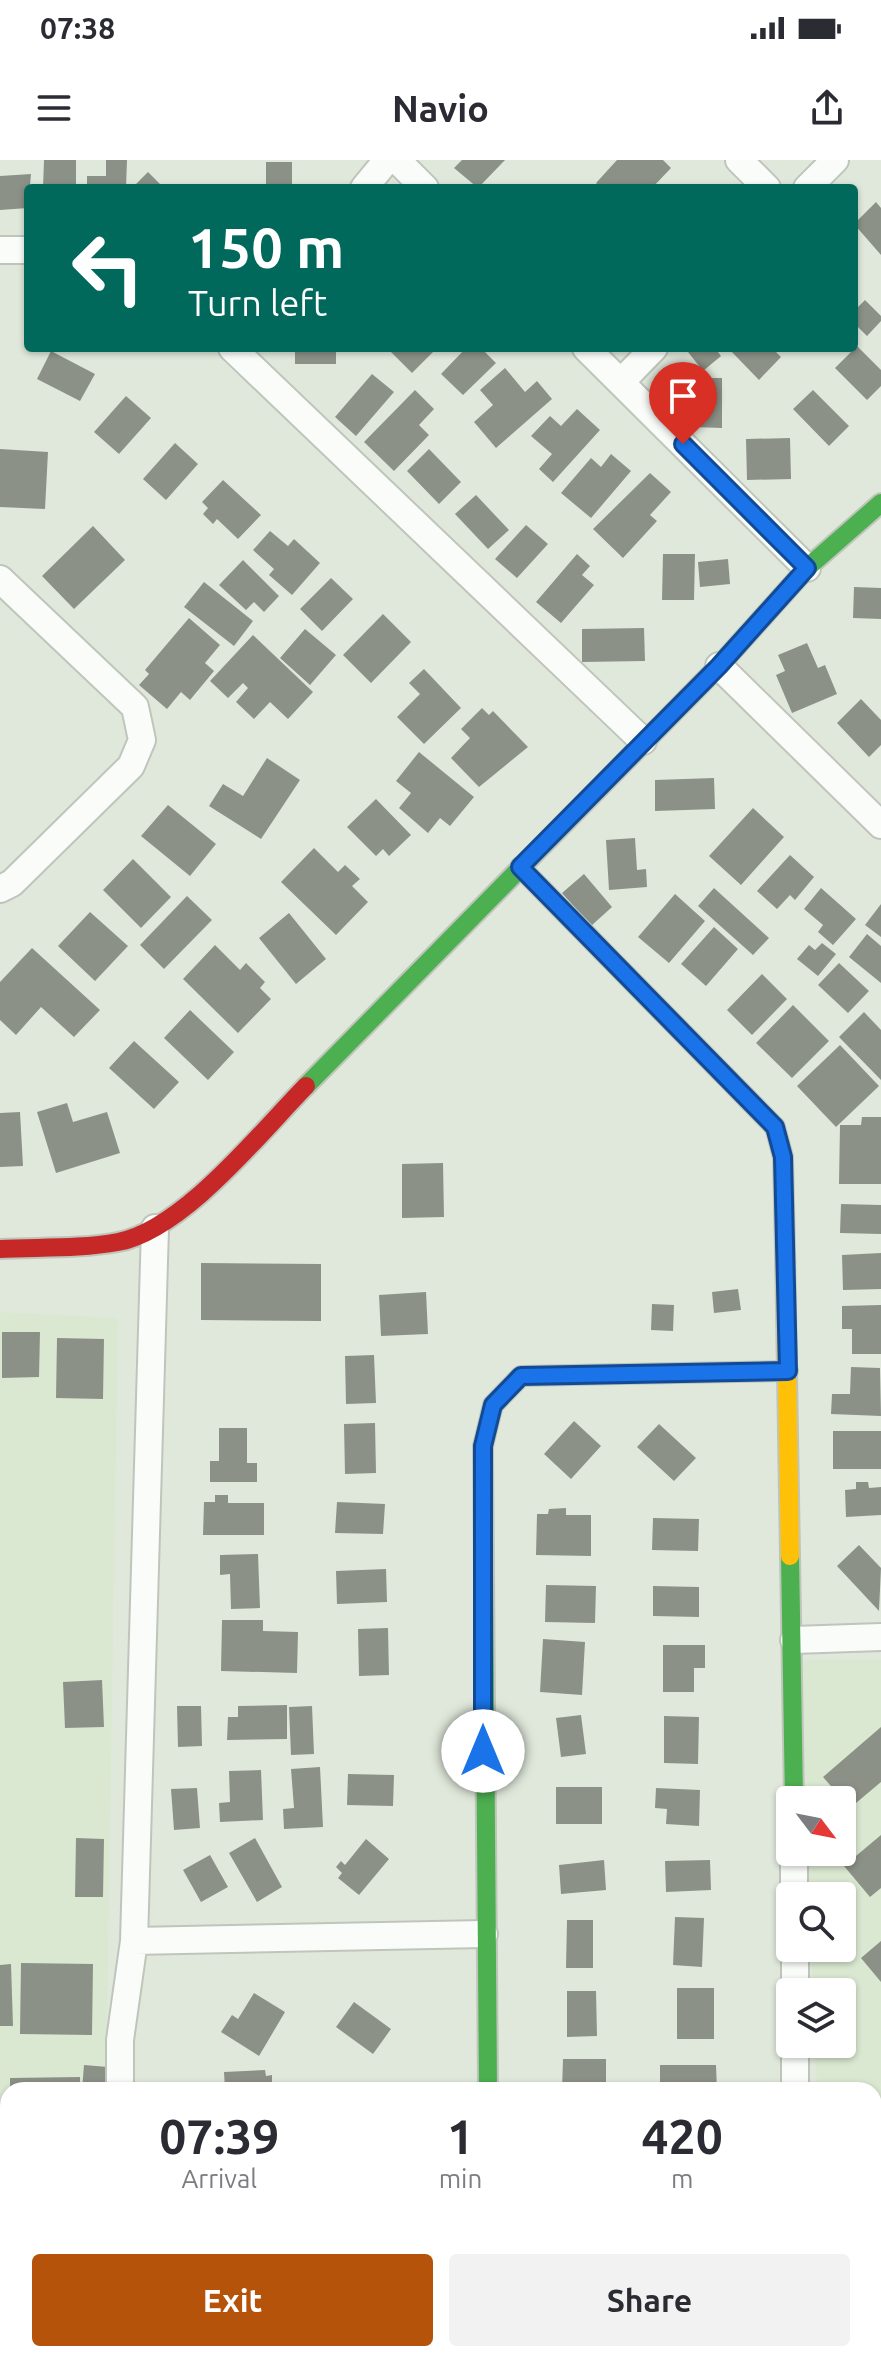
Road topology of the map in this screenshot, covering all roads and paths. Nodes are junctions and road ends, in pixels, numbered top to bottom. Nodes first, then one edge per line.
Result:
1 (387, 160) edge
2 (397, 160) edge
3 (739, 160) edge
4 (835, 160) edge
5 (367, 184) edge
6 (421, 184) edge
7 (763, 184) edge
8 (811, 184) edge
9 (0, 250) edge
10 (24, 250) edge
11 (236, 352) edge
12 (590, 352) edge
13 (650, 352) edge
14 (621, 382) junction
15 (881, 503) edge
16 (807, 568) junction
17 (0, 579) edge
18 (719, 666) junction
19 (643, 741) junction
20 (881, 825) edge
21 (520, 867) junction
22 (0, 889) edge
23 (155, 1228) junction
24 (0, 1249) edge
25 (788, 1371) junction
26 (881, 1637) edge
27 (794, 1640) junction
28 (794, 1786) edge
29 (484, 1934) junction
30 (134, 1941) junction
31 (795, 2058) edge
32 (120, 2082) edge
33 (488, 2082) edge
34 (795, 2082) edge

1 - 5 street
2 - 6 street
3 - 7 street
4 - 8 street
9 - 10 street
11 - 19 street
12 - 14 street
13 - 14 street
14 - 16 street
15 - 16 street
16 - 18 street
17 - 22 street
18 - 19 street
18 - 20 street
19 - 21 street
21 - 23 street
21 - 25 street
23 - 24 street
23 - 30 street
25 - 27 street
25 - 29 street
26 - 27 street
27 - 28 street
29 - 30 street
29 - 33 street
30 - 32 street
31 - 34 street

